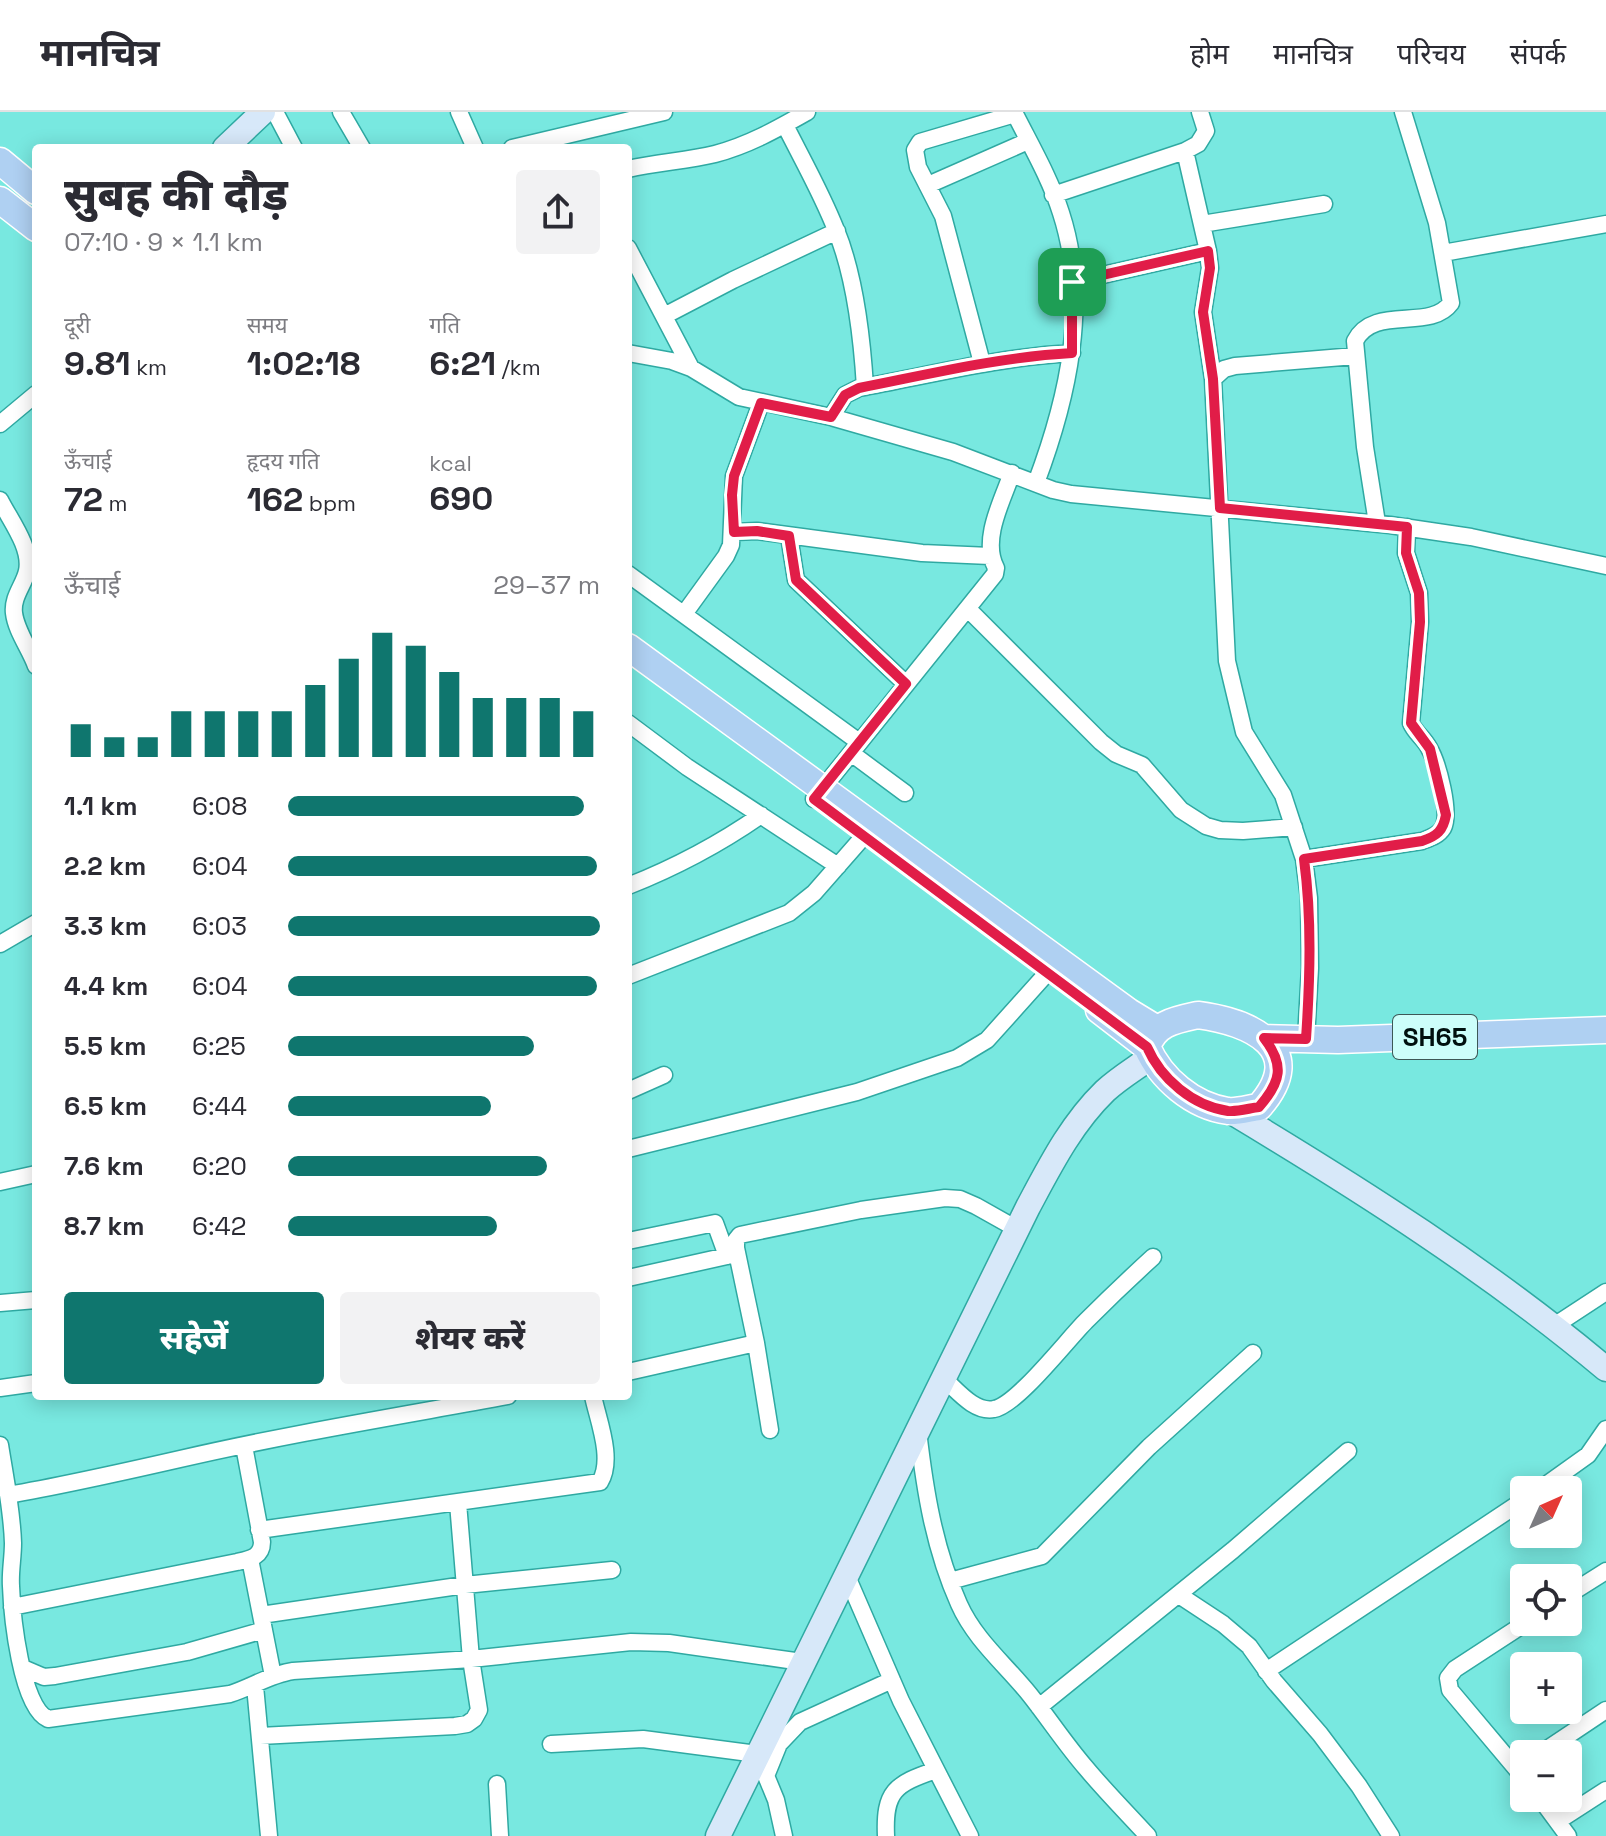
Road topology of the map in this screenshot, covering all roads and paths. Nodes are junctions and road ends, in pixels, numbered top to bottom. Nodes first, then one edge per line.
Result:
1 (263, 112) edge
2 (275, 112) edge
3 (341, 112) edge
4 (459, 112) edge
5 (664, 112) edge
6 (807, 112) edge
7 (1200, 112) edge
8 (1403, 112) edge
9 (1015, 113) edge
10 (785, 125) junction
11 (1028, 141) junction
12 (229, 144) edge
13 (292, 144) edge
14 (360, 144) edge
15 (473, 144) edge
16 (529, 144) edge
17 (1185, 151) junction
18 (0, 161) edge
19 (632, 168) edge
20 (928, 185) junction
21 (32, 188) edge
22 (1053, 195) junction
23 (0, 200) edge
24 (1324, 204) dead end
25 (1202, 224) junction
26 (1606, 224) edge
27 (32, 225) edge
28 (837, 231) junction
29 (1208, 251) junction
30 (1443, 253) junction
31 (632, 256) edge
32 (1072, 282) junction
33 (664, 316) junction
34 (1072, 353) junction
35 (632, 354) edge
36 (1355, 356) junction
37 (982, 363) junction
38 (691, 368) junction
39 (1213, 379) junction
40 (865, 387) junction
41 (32, 397) edge
42 (761, 403) junction
43 (831, 417) junction
44 (0, 424) edge
45 (1012, 473) junction
46 (1036, 483) junction
47 (0, 500) edge
48 (1220, 508) junction
49 (1377, 523) junction
50 (1407, 527) junction
51 (734, 532) junction
52 (789, 536) junction
53 (990, 556) junction
54 (1606, 566) edge
55 (32, 571) edge
56 (632, 577) edge
57 (968, 609) junction
58 (684, 614) junction
59 (632, 650) edge
60 (32, 656) edge
61 (632, 666) edge
62 (906, 684) junction
63 (632, 726) edge
64 (855, 748) junction
65 (819, 793) junction
66 (905, 793) dead end
67 (761, 815) junction
68 (1294, 827) junction
69 (864, 836) junction
70 (1304, 859) junction
71 (838, 866) junction
72 (632, 884) edge
73 (32, 925) edge
74 (0, 944) edge
75 (1048, 972) junction
76 (632, 974) edge
77 (1606, 1030) edge
78 (1264, 1038) junction
79 (1306, 1039) junction
80 (1152, 1045) junction
81 (664, 1075) dead end
82 (632, 1089) edge
83 (1230, 1111) junction
84 (632, 1148) edge
85 (32, 1175) edge
86 (0, 1182) edge
87 (1017, 1229) junction
88 (632, 1240) edge
89 (732, 1255) junction
90 (1153, 1257) dead end
91 (632, 1277) edge
92 (1606, 1292) edge
93 (32, 1300) edge
94 (0, 1303) edge
95 (1554, 1326) junction
96 (756, 1343) junction
97 (1253, 1353) dead end
98 (1606, 1369) edge
99 (632, 1371) edge
100 (943, 1378) junction
101 (32, 1384) edge
102 (0, 1388) edge
103 (487, 1400) edge
104 (594, 1400) edge
105 (1606, 1429) edge
106 (770, 1430) dead end
107 (917, 1430) junction
108 (0, 1445) edge
109 (244, 1446) junction
110 (1348, 1451) dead end
111 (1559, 1476) edge
112 (8, 1495) junction
113 (458, 1503) junction
114 (1510, 1509) edge
115 (259, 1530) junction
116 (250, 1559) junction
117 (6, 1570) edge
118 (612, 1570) dead end
119 (1606, 1571) edge
120 (846, 1574) junction
121 (950, 1581) junction
122 (465, 1585) junction
123 (1582, 1586) edge
124 (1179, 1595) junction
125 (12, 1607) junction
126 (262, 1622) junction
127 (1510, 1633) edge
128 (0, 1648) edge
129 (19, 1648) junction
130 (471, 1659) junction
131 (802, 1662) junction
132 (23, 1668) junction
133 (1266, 1671) junction
134 (273, 1676) junction
135 (892, 1680) junction
136 (255, 1686) junction
137 (1039, 1707) junction
138 (1606, 1710) edge
139 (260, 1736) junction
140 (1561, 1740) edge
141 (551, 1744) dead end
142 (1510, 1758) edge
143 (762, 1765) junction
144 (936, 1770) junction
145 (497, 1784) dead end
146 (1606, 1790) edge
147 (1551, 1812) edge
148 (1558, 1821) junction
149 (269, 1836) edge
150 (500, 1836) edge
151 (718, 1836) edge
152 (784, 1836) edge
153 (886, 1836) edge
154 (970, 1836) edge
155 (1148, 1836) edge
156 (1391, 1836) edge
157 (1568, 1836) edge

1 - 12 street
2 - 13 street
3 - 14 street
4 - 15 street
5 - 16 street
6 - 10 street
7 - 17 street
8 - 30 street
9 - 11 street
9 - 20 street
10 - 19 street
10 - 28 street
11 - 20 street
11 - 22 street
17 - 22 street
17 - 25 street
18 - 21 main road
20 - 37 street
22 - 32 street
23 - 27 main road
24 - 25 street
25 - 29 street
26 - 30 street
28 - 33 street
28 - 40 street
29 - 32 street
29 - 39 street
30 - 36 street
31 - 33 street
32 - 34 street
33 - 38 street
34 - 37 street
34 - 46 street
35 - 38 street
36 - 39 street
36 - 49 street
37 - 40 street
38 - 42 street
39 - 48 street
40 - 43 street
41 - 44 street
42 - 43 street
42 - 51 street
43 - 45 street
45 - 46 street
45 - 53 street
46 - 48 street
47 - 55 street
48 - 49 street
48 - 68 street
49 - 50 street
50 - 54 street
50 - 70 street
51 - 52 street
51 - 58 street
52 - 53 street
52 - 62 street
53 - 57 street
55 - 60 street
56 - 58 street
57 - 62 street
57 - 68 street
58 - 64 street
59 - 65 main road
61 - 65 main road
62 - 64 street
63 - 67 street
64 - 65 street
64 - 66 street
65 - 69 main road
65 - 80 main road
67 - 71 street
67 - 72 street
68 - 70 street
69 - 71 street
69 - 75 main road
70 - 79 street
71 - 76 street
73 - 74 street
75 - 80 main road
75 - 84 street
77 - 79 main road, SH65
78 - 79 main road, SH65
78 - 80 main road, SH65
78 - 83 main road
80 - 83 main road
80 - 87 street
81 - 82 street
83 - 95 street
85 - 86 street
87 - 89 street
87 - 100 street
88 - 89 street
89 - 91 street
89 - 96 street
90 - 100 street
92 - 95 street
93 - 94 street
95 - 98 street
96 - 99 street
96 - 106 street
97 - 121 street
100 - 107 street
101 - 102 street
103 - 109 street
104 - 113 street
105 - 111 street
107 - 120 street
107 - 121 street
108 - 112 street
109 - 112 street
109 - 115 street
110 - 124 street
112 - 117 street
113 - 115 street
113 - 122 street
114 - 133 street
115 - 116 street
116 - 125 street
116 - 126 street
117 - 125 street
118 - 122 street
119 - 123 street
120 - 131 street
120 - 135 street
121 - 137 street
122 - 126 street
122 - 130 street
124 - 133 street
124 - 137 street
125 - 129 street
126 - 132 street
126 - 134 street
127 - 142 street
128 - 129 street
129 - 132 street
130 - 131 street
130 - 134 street
130 - 139 street
131 - 143 street
132 - 136 street
133 - 156 street
134 - 136 street
135 - 143 street
135 - 144 street
136 - 139 street
137 - 155 street
138 - 140 street
139 - 149 street
141 - 143 street
143 - 151 street
143 - 152 street
144 - 153 street
144 - 154 street
145 - 150 street
146 - 148 street
147 - 148 street
148 - 157 street

